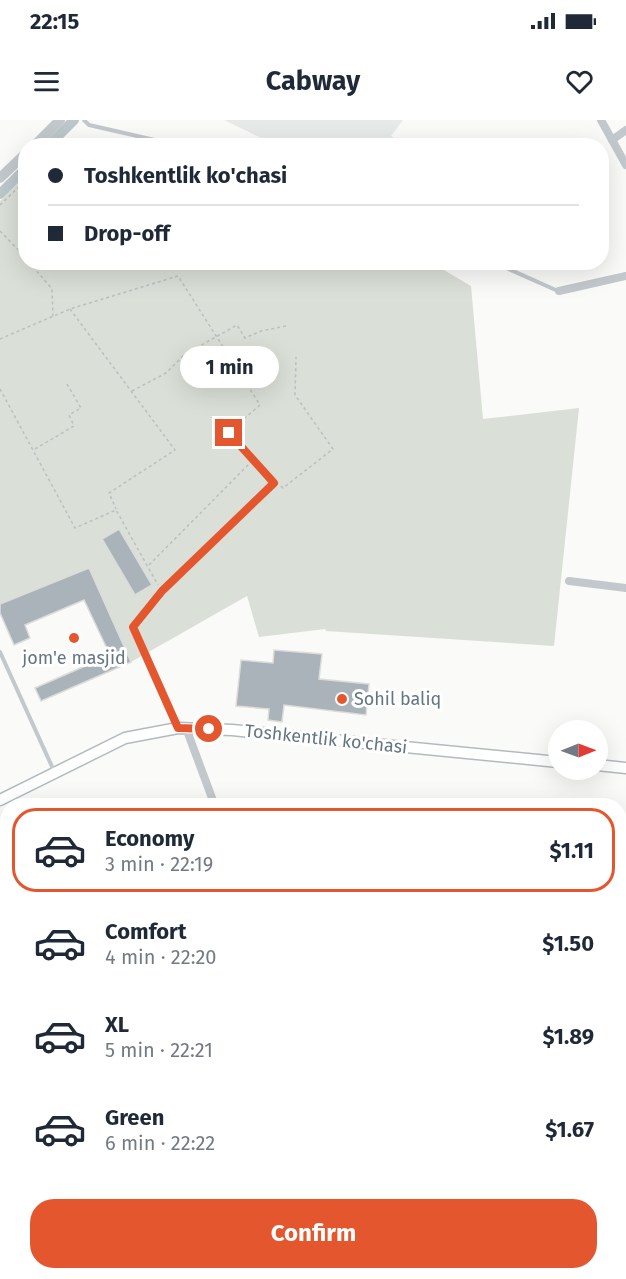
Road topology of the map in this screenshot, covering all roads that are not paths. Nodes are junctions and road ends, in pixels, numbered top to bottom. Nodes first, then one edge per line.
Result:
1 (60, 120) edge
2 (84, 120) edge
3 (601, 120) edge
4 (626, 130) edge
5 (42, 138) edge
6 (146, 138) edge
7 (612, 140) junction
8 (18, 161) edge
9 (626, 165) edge
10 (0, 178) edge
11 (511, 270) edge
12 (626, 276) edge
13 (559, 291) joint
14 (229, 433) road end
15 (569, 581) dead end
16 (626, 588) edge
17 (0, 652) edge
18 (182, 728) junction
19 (548, 761) edge
20 (608, 766) edge
21 (626, 768) edge
22 (55, 772) junction
23 (4, 798) edge
24 (212, 798) edge

1 - 5 street
2 - 6 lane
3 - 7 street
4 - 7 street
7 - 9 street
8 - 10 street
11 - 13 lane
12 - 13 street
14 - 18 lane
15 - 16 street
17 - 22 lane
18 - 19 main road, Toshkentlik ko'chasi
18 - 22 main road, Toshkentlik ko'chasi
18 - 24 street
20 - 21 main road
22 - 23 main road, Toshkentlik ko'chasi

